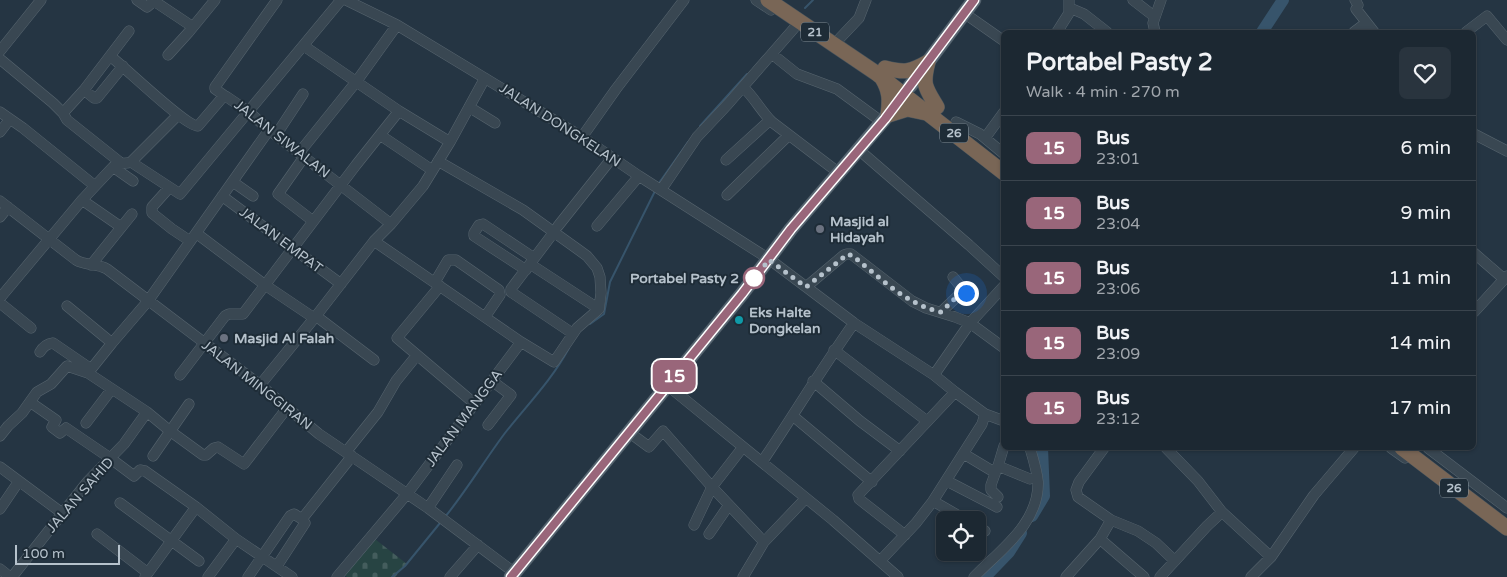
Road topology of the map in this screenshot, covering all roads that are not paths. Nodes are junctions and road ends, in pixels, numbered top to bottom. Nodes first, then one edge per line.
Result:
1 (42, 0) edge
2 (137, 0) edge
3 (215, 0) edge
4 (277, 0) edge
5 (341, 0) edge
6 (346, 0) edge
7 (684, 0) edge
8 (756, 0) edge
9 (768, 0) edge
10 (785, 0) edge
11 (866, 0) edge
12 (974, 0) edge
13 (1133, 0) edge
14 (1161, 0) edge
15 (1355, 0) edge
16 (1070, 4) edge
17 (964, 13) junction
18 (1366, 23) junction
19 (1154, 24) edge
20 (398, 25) junction
21 (796, 26) junction
22 (193, 27) junction
23 (1058, 30) edge
24 (1104, 30) edge
25 (1357, 30) edge
26 (1372, 30) edge
27 (1469, 30) edge
28 (129, 31) dead end
29 (840, 38) junction
30 (1001, 39) edge
31 (1507, 40) edge
32 (304, 46) junction
33 (0, 51) edge
34 (772, 54) junction
35 (168, 55) dead end
36 (110, 56) junction
37 (0, 59) edge
38 (928, 62) junction
39 (862, 64) junction
40 (123, 66) junction
41 (883, 72) junction
42 (486, 78) junction
43 (356, 82) junction
44 (743, 87) junction
45 (84, 90) junction
46 (303, 94) dead end
47 (904, 94) junction
48 (225, 96) junction
49 (469, 107) junction
50 (934, 110) junction
51 (399, 111) junction
52 (0, 112) edge
53 (249, 112) junction
54 (63, 113) junction
55 (178, 115) junction
56 (1001, 116) edge
57 (885, 118) junction
58 (10, 119) junction
59 (770, 120) junction
60 (495, 122) dead end
61 (954, 127) junction
62 (0, 132) edge
63 (272, 132) junction
64 (380, 135) junction
65 (789, 135) junction
66 (1476, 135) edge
67 (582, 137) junction
68 (984, 138) junction
69 (450, 142) junction
70 (859, 150) junction
71 (1507, 151) edge
72 (1001, 152) edge
73 (301, 155) junction
74 (612, 158) junction
75 (1001, 159) edge
76 (438, 160) junction
77 (726, 160) dead end
78 (122, 164) junction
79 (432, 170) junction
80 (1001, 170) edge
81 (839, 173) junction
82 (639, 176) junction
83 (1001, 178) edge
84 (133, 181) dead end
85 (233, 182) junction
86 (341, 185) junction
87 (95, 186) junction
88 (169, 188) junction
89 (661, 190) junction
90 (727, 195) dead end
91 (222, 196) junction
92 (253, 196) dead end
93 (82, 200) junction
94 (4, 204) edge
95 (132, 214) dead end
96 (0, 218) edge
97 (314, 221) junction
98 (391, 224) junction
99 (597, 226) dead end
100 (121, 228) junction
101 (556, 229) junction
102 (193, 237) junction
103 (49, 239) junction
104 (374, 241) junction
105 (292, 249) junction
106 (1476, 255) edge
107 (769, 260) junction
108 (530, 264) junction
109 (91, 265) junction
110 (1001, 274) edge
111 (953, 277) dead end
112 (1505, 277) edge
113 (341, 284) junction
114 (438, 284) junction
115 (265, 285) junction
116 (806, 287) junction
117 (1001, 289) edge
118 (0, 298) edge
119 (148, 301) junction
120 (0, 303) edge
121 (66, 306) dead end
122 (599, 309) junction
123 (1476, 310) edge
124 (941, 312) junction
125 (315, 317) junction
126 (485, 317) junction
127 (854, 323) junction
128 (970, 323) junction
129 (31, 328) dead end
130 (572, 333) junction
131 (521, 342) junction
132 (112, 343) junction
133 (205, 343) junction
134 (1001, 346) edge
135 (834, 350) junction
136 (40, 352) dead end
137 (417, 355) junction
138 (374, 360) dead end
139 (90, 371) junction
140 (934, 375) junction
141 (180, 376) dead end
142 (492, 381) junction
143 (814, 381) junction
144 (260, 385) junction
145 (667, 385) junction
146 (111, 390) junction
147 (954, 392) junction
148 (30, 402) junction
149 (189, 404) dead end
150 (475, 404) junction
151 (288, 408) junction
152 (147, 412) junction
153 (985, 414) junction
154 (793, 416) junction
155 (1001, 420) edge
156 (927, 421) junction
157 (86, 423) dead end
158 (488, 425) dead end
159 (170, 431) junction
160 (630, 433) junction
161 (0, 436) edge
162 (743, 447) junction
163 (1003, 450) edge
164 (1030, 450) edge
165 (1103, 450) edge
166 (1168, 450) edge
167 (1352, 450) edge
168 (1395, 450) edge
169 (1405, 450) edge
170 (1421, 450) edge
171 (1431, 450) edge
172 (900, 451) junction
173 (349, 454) junction
174 (964, 454) junction
175 (152, 456) dead end
176 (110, 458) junction
177 (762, 462) junction
178 (457, 466) dead end
179 (0, 467) edge
180 (997, 468) junction
181 (1030, 479) dead end
182 (19, 481) junction
183 (947, 481) junction
184 (872, 482) junction
185 (712, 487) junction
186 (406, 494) junction
187 (806, 498) junction
188 (933, 501) junction
189 (120, 503) dead end
190 (729, 505) junction
191 (196, 507) junction
192 (428, 508) junction
193 (1507, 508) edge
194 (0, 509) edge
195 (950, 511) edge
196 (1222, 512) junction
197 (62, 513) junction
198 (1507, 515) edge
199 (302, 519) junction
200 (1111, 520) junction
201 (694, 525) dead end
202 (1507, 528) edge
203 (96, 534) dead end
204 (709, 534) dead end
205 (905, 535) junction
206 (1507, 536) edge
207 (236, 539) junction
208 (1100, 539) junction
209 (171, 542) junction
210 (764, 542) junction
211 (478, 545) junction
212 (1267, 553) junction
213 (262, 557) junction
214 (199, 561) dead end
215 (880, 561) junction
216 (1175, 561) junction
217 (277, 566) junction
218 (0, 569) edge
219 (147, 575) edge
220 (513, 575) edge
221 (11, 577) edge
222 (208, 577) edge
223 (248, 577) edge
224 (292, 577) edge
225 (337, 577) edge
226 (450, 577) edge
227 (743, 577) edge
228 (898, 577) edge
229 (974, 577) edge
230 (1066, 577) edge
231 (1144, 577) edge
232 (1160, 577) edge
233 (1251, 577) edge

1 - 33 street
2 - 22 street
3 - 22 street
4 - 48 street
5 - 32 street
6 - 20 street, JALAN DONGKELAN
7 - 67 street
8 - 21 street
9 - 39 highway, 21
10 - 29 highway, 21
11 - 29 street
12 - 17 main road
13 - 19 street
14 - 19 street
15 - 18 street
16 - 23 street
16 - 24 street
17 - 30 street
17 - 38 main road
18 - 25 street
18 - 26 street
20 - 42 street, JALAN DONGKELAN
20 - 43 street
21 - 34 street
21 - 39 street
22 - 35 street
27 - 31 street
28 - 36 street
29 - 41 highway, 21
32 - 43 street
32 - 53 street
34 - 44 street
34 - 57 street
36 - 40 street
36 - 45 street
37 - 54 street
38 - 41 highway
38 - 47 main road
38 - 50 highway
39 - 41 highway, 21
40 - 45 street
40 - 55 street
41 - 47 highway, 21
41 - 57 highway
42 - 49 street
42 - 67 street, JALAN DONGKELAN
43 - 51 street
43 - 73 street
44 - 59 street
44 - 89 street
45 - 54 street
46 - 63 street
47 - 50 highway, 26
47 - 57 main road
48 - 53 street, JALAN SIWALAN
48 - 55 street, JALAN SIWALAN
49 - 60 street
49 - 69 street
50 - 57 highway
50 - 61 highway, 26
51 - 64 street
51 - 69 street
52 - 58 street
53 - 63 street, JALAN SIWALAN
53 - 88 street
54 - 78 street
55 - 78 street
56 - 68 street
57 - 70 main road
58 - 62 street
58 - 87 street
59 - 65 street
59 - 77 street
61 - 68 street
61 - 75 highway, 26
61 - 80 highway, 26
61 - 83 street
63 - 73 street, JALAN SIWALAN
63 - 85 street
64 - 79 street
64 - 86 street
65 - 81 street
65 - 90 street
66 - 71 street
67 - 74 street, JALAN DONGKELAN
68 - 72 street
69 - 76 street
70 - 81 main road
70 - 110 street
73 - 86 street, JALAN SIWALAN
73 - 97 street
74 - 82 street, JALAN DONGKELAN
74 - 101 street
76 - 79 street
76 - 101 street
78 - 84 street
78 - 87 street
78 - 88 street
79 - 98 street
81 - 107 main road
82 - 89 street, JALAN DONGKELAN
82 - 99 street
85 - 91 street
85 - 92 street
86 - 97 street
86 - 98 street, JALAN SIWALAN
87 - 93 street
88 - 102 street
89 - 107 street, JALAN DONGKELAN
91 - 102 street
91 - 105 street, JALAN EMPAT
93 - 100 street
93 - 103 street
94 - 96 street
94 - 103 street, JALAN MINGGIRAN
95 - 100 street
97 - 105 street
98 - 104 street
100 - 109 street
101 - 108 street
101 - 122 street
102 - 115 street
102 - 119 street
103 - 109 street, JALAN MINGGIRAN
103 - 118 street
104 - 113 street
104 - 114 street
105 - 113 street, JALAN EMPAT
105 - 115 street
106 - 112 street
107 - 116 street, JALAN DONGKELAN
107 - 145 main road
108 - 108 street
108 - 122 street
108 - 130 street
109 - 119 street, JALAN MINGGIRAN
111 - 124 street
112 - 123 street
113 - 125 street
114 - 126 street
114 - 126 street
114 - 137 street
115 - 125 street
115 - 133 street
116 - 124 street
116 - 127 street, JALAN DONGKELAN
117 - 128 street
119 - 132 street
119 - 133 street, JALAN MINGGIRAN
120 - 129 street
121 - 132 street
122 - 130 street
124 - 128 street
125 - 138 street
125 - 144 street
126 - 131 street
127 - 135 street
127 - 140 street, JALAN DONGKELAN
128 - 134 street
128 - 140 street
130 - 131 street
131 - 142 street, JALAN MANGGA
132 - 139 street
133 - 141 street
133 - 144 street, JALAN MINGGIRAN
135 - 143 street
135 - 156 street
136 - 139 street
137 - 150 street
137 - 173 street
139 - 146 street
139 - 148 street
140 - 147 street, JALAN DONGKELAN
142 - 150 street, JALAN MANGGA
142 - 158 street
143 - 154 street
143 - 172 street
144 - 151 street, JALAN MINGGIRAN
145 - 160 main road
145 - 162 street
146 - 152 street
146 - 157 street
147 - 153 street, JALAN DONGKELAN
147 - 156 street
148 - 161 street
148 - 176 street
149 - 159 street
150 - 186 street, JALAN MANGGA
151 - 159 street
151 - 173 street, JALAN MINGGIRAN
152 - 159 street
152 - 176 street, JALAN SAHID
153 - 155 street, JALAN DONGKELAN
153 - 174 street
154 - 177 street
154 - 184 street
156 - 172 street
159 - 175 street
160 - 185 street
160 - 220 main road
162 - 177 street
162 - 185 street
163 - 180 street
164 - 229 street
165 - 200 street
166 - 196 street
167 - 212 street
168 - 206 street
169 - 202 highway, 26
170 - 198 highway, 26
171 - 193 street
172 - 184 street
173 - 186 street, JALAN MINGGIRAN
173 - 199 street
174 - 180 street
174 - 183 street
176 - 191 street
176 - 197 street, JALAN SAHID
177 - 187 street
178 - 192 street
179 - 182 street
180 - 181 street
180 - 183 street
182 - 194 street
182 - 197 street
183 - 188 street
184 - 205 street
185 - 190 street
185 - 201 street
186 - 192 street, JALAN MINGGIRAN
186 - 225 street, JALAN MANGGA
187 - 210 street
187 - 215 street
188 - 195 street
188 - 205 street
189 - 209 street
190 - 204 street
190 - 210 street
191 - 207 street
191 - 209 street
192 - 211 street, JALAN MINGGIRAN
196 - 212 street
196 - 216 street
197 - 221 street, JALAN SAHID
199 - 213 street
199 - 217 street
200 - 208 street
200 - 216 street
203 - 219 street
205 - 215 street
207 - 213 street
207 - 222 street
208 - 230 street
208 - 231 street
209 - 214 street
209 - 219 street
210 - 227 street
211 - 220 street, JALAN MINGGIRAN
211 - 226 street
212 - 233 street
213 - 217 street
213 - 223 street
215 - 228 street
216 - 232 street
217 - 224 street
218 - 221 street

